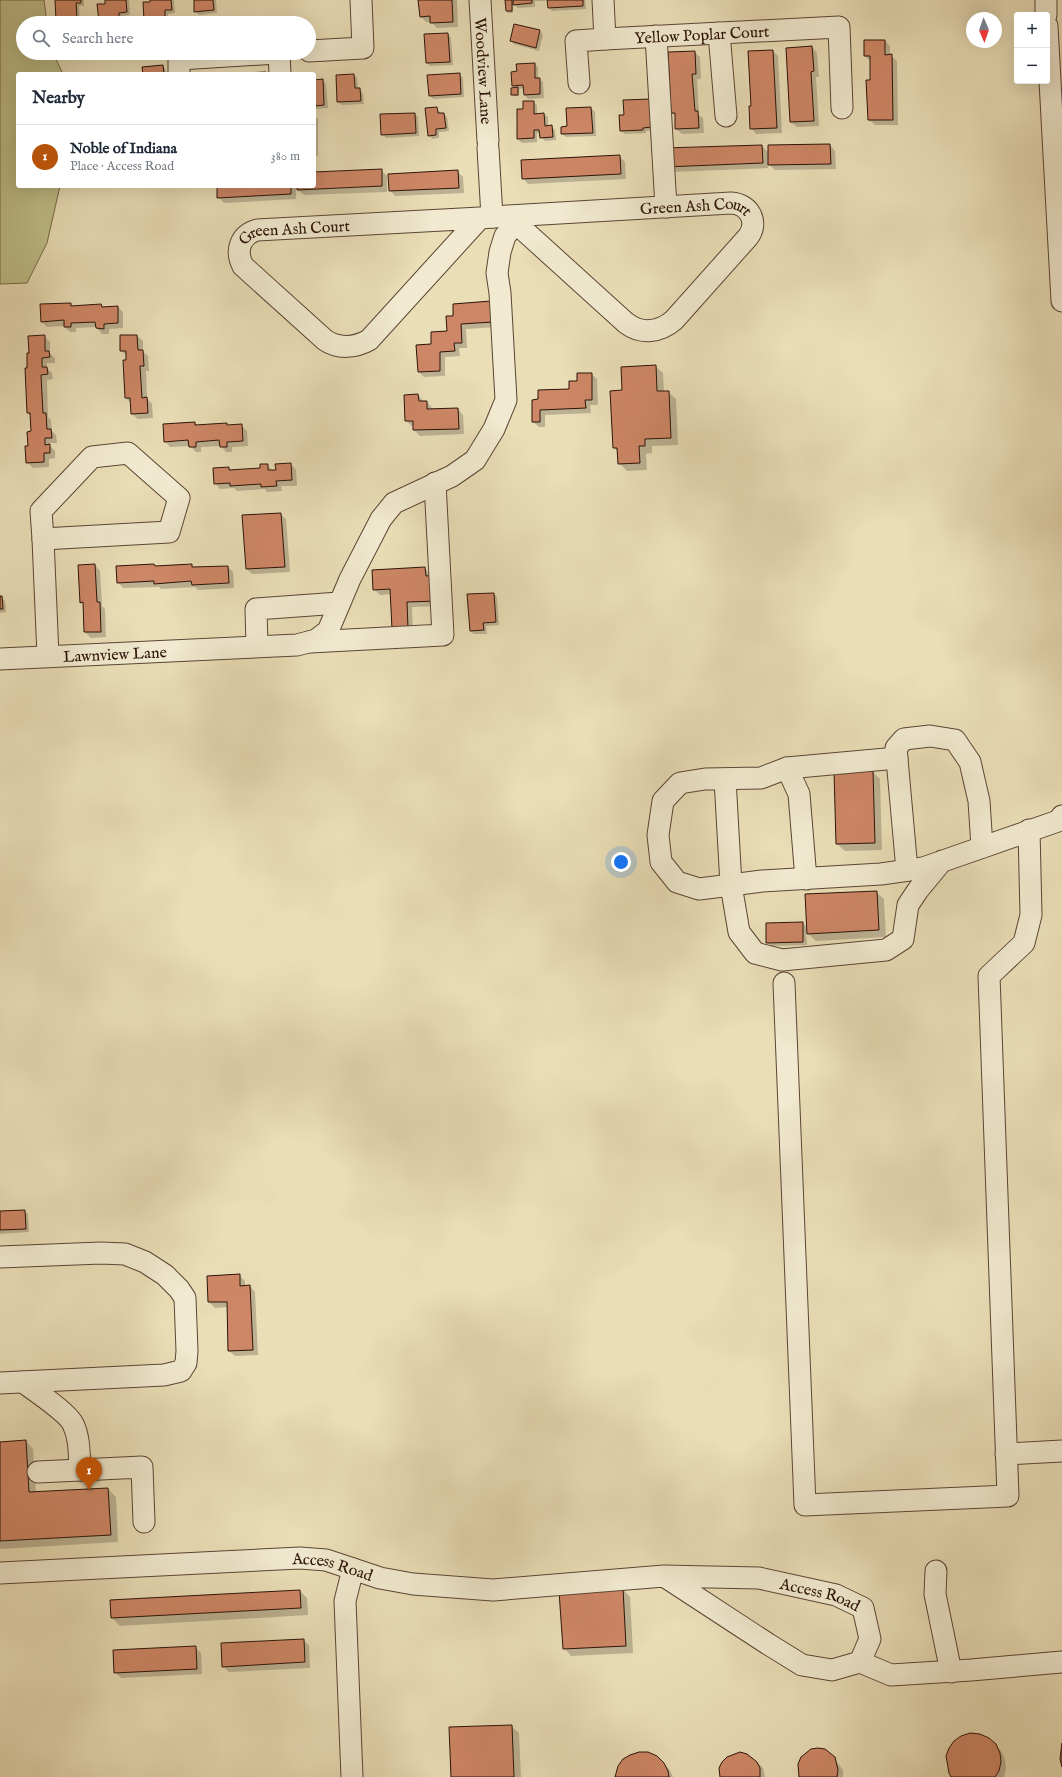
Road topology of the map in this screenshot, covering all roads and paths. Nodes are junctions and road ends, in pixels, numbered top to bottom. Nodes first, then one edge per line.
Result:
1 (361, 0) edge
2 (480, 0) edge
3 (603, 0) edge
4 (1046, 0) edge
5 (1046, 12) edge
6 (719, 33) junction
7 (656, 36) junction
8 (605, 39) junction
9 (1048, 48) edge
10 (316, 51) edge
11 (179, 60) edge
12 (279, 60) edge
13 (180, 72) edge
14 (280, 72) edge
15 (579, 83) dead end
16 (842, 108) dead end
17 (726, 116) dead end
18 (666, 207) junction
19 (499, 219) junction
20 (1062, 301) edge
21 (435, 483) junction
22 (43, 539) junction
23 (339, 603) junction
24 (307, 642) junction
25 (257, 646) junction
26 (48, 656) junction
27 (0, 659) edge
28 (896, 758) junction
29 (787, 768) junction
30 (725, 779) junction
31 (1062, 816) edge
32 (1029, 830) junction
33 (982, 847) junction
34 (942, 861) junction
35 (907, 870) junction
36 (806, 879) junction
37 (732, 885) junction
38 (784, 982) dead end
39 (0, 1257) edge
40 (23, 1382) junction
41 (0, 1383) edge
42 (1062, 1451) edge
43 (1006, 1454) junction
44 (80, 1470) junction
45 (38, 1472) dead end
46 (144, 1522) dead end
47 (353, 1570) junction
48 (936, 1571) dead end
49 (0, 1573) edge
50 (664, 1576) junction
51 (860, 1662) junction
52 (1062, 1662) edge
53 (951, 1672) junction
54 (352, 1777) edge

1 - 10 street
2 - 19 street, Woodview Lane
3 - 8 street
4 - 5 street
6 - 7 street, Yellow Poplar Court
6 - 16 street, Yellow Poplar Court
6 - 17 street
7 - 8 street, Yellow Poplar Court
7 - 18 street
8 - 15 street, Yellow Poplar Court
9 - 20 street
11 - 13 street
12 - 14 street
18 - 19 street, Green Ash Court
18 - 19 street, Green Ash Court
19 - 19 street, Green Ash Court
19 - 21 street
21 - 23 street
21 - 24 street
22 - 22 street
22 - 26 street
23 - 24 street
23 - 25 street
24 - 25 street, Lawnview Lane
25 - 26 street, Lawnview Lane
26 - 27 street, Lawnview Lane
28 - 29 street
28 - 33 street
28 - 35 street
29 - 30 street
29 - 36 street
30 - 37 street
30 - 37 street
31 - 32 street
32 - 33 street
32 - 43 street
33 - 34 street
34 - 35 street
34 - 37 street
35 - 36 street
36 - 37 street
38 - 43 street
39 - 40 street
40 - 41 street
40 - 44 street
42 - 43 street
44 - 45 street
44 - 46 street
47 - 49 street, Access Road
47 - 50 street, Access Road
47 - 54 street
48 - 53 street
50 - 51 street
50 - 51 street, Access Road
51 - 53 street
52 - 53 street

